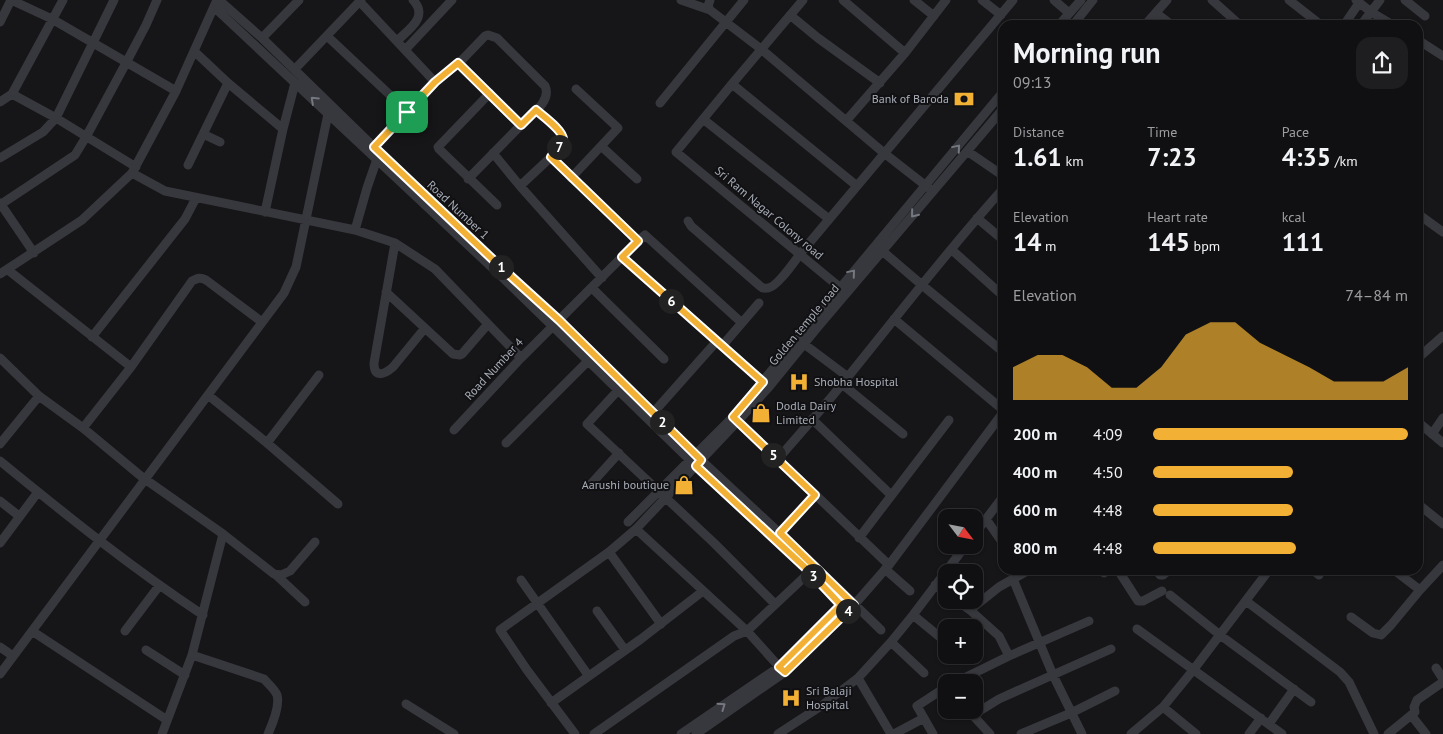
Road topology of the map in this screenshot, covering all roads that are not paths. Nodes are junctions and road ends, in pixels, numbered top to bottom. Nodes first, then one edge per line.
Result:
1 (11, 0) edge
2 (63, 0) edge
3 (114, 0) edge
4 (156, 0) edge
5 (413, 0) edge
6 (452, 0) edge
7 (681, 0) edge
8 (710, 0) edge
9 (744, 0) edge
10 (803, 0) edge
11 (843, 0) edge
12 (914, 0) edge
13 (946, 0) edge
14 (982, 0) edge
15 (1013, 0) edge
16 (1054, 0) edge
17 (1081, 0) edge
18 (1093, 0) edge
19 (1167, 0) edge
20 (1212, 0) edge
21 (1289, 0) edge
22 (1380, 0) edge
23 (1405, 0) edge
24 (361, 1) edge
25 (217, 2) edge
26 (294, 2) edge
27 (1358, 2) edge
28 (710, 10) junction
29 (1371, 12) junction
30 (1069, 13) junction
31 (1156, 13) junction
32 (1001, 14) junction
33 (790, 15) junction
34 (934, 16) junction
35 (1425, 16) dead end
36 (52, 20) junction
37 (1063, 20) edge
38 (1077, 20) edge
39 (1150, 20) edge
40 (1165, 20) edge
41 (1234, 20) edge
42 (1315, 20) edge
43 (1347, 20) edge
44 (1365, 20) edge
45 (1385, 20) edge
46 (0, 22) edge
47 (725, 22) junction
48 (326, 36) junction
49 (262, 38) junction
50 (397, 41) junction
51 (93, 43) junction
52 (1423, 43) edge
53 (761, 48) junction
54 (405, 50) junction
55 (194, 51) junction
56 (906, 53) junction
57 (1443, 56) edge
58 (126, 62) junction
59 (458, 63) junction
60 (295, 69) junction
61 (295, 82) junction
62 (435, 82) junction
63 (228, 83) junction
64 (732, 84) junction
65 (880, 84) junction
66 (576, 89) dead end
67 (176, 91) junction
68 (490, 93) junction
69 (12, 94) junction
70 (998, 98) edge
71 (0, 102) edge
72 (660, 103) dead end
73 (536, 110) junction
74 (407, 112) junction
75 (328, 114) junction
76 (998, 116) edge
77 (56, 118) junction
78 (703, 119) junction
79 (846, 121) junction
80 (521, 125) junction
81 (283, 129) junction
82 (203, 134) junction
83 (86, 137) junction
84 (220, 142) dead end
85 (601, 146) junction
86 (374, 147) junction
87 (967, 151) junction
88 (493, 153) junction
89 (884, 153) junction
90 (551, 157) junction
91 (0, 158) edge
92 (376, 159) junction
93 (188, 165) dead end
94 (134, 170) junction
95 (998, 172) edge
96 (571, 178) junction
97 (468, 179) junction
98 (637, 179) dead end
99 (520, 186) junction
100 (857, 186) junction
101 (929, 188) junction
102 (998, 194) edge
103 (196, 198) junction
104 (0, 204) edge
105 (497, 205) dead end
106 (265, 212) junction
107 (977, 218) junction
108 (1423, 218) edge
109 (829, 219) junction
110 (306, 220) junction
111 (688, 221) dead end
112 (355, 230) junction
113 (1443, 232) edge
114 (998, 236) edge
115 (638, 241) junction
116 (395, 243) junction
117 (876, 245) junction
118 (952, 250) junction
119 (883, 251) junction
120 (34, 253) junction
121 (800, 254) junction
122 (622, 257) junction
123 (4, 272) edge
124 (602, 278) junction
125 (922, 285) junction
126 (592, 288) junction
127 (843, 291) junction
128 (998, 291) edge
129 (386, 292) junction
130 (759, 303) dead end
131 (894, 319) junction
132 (262, 322) junction
133 (556, 323) junction
134 (742, 323) junction
135 (488, 324) junction
136 (425, 328) junction
137 (1443, 336) edge
138 (92, 337) junction
139 (806, 338) junction
140 (719, 344) junction
141 (998, 348) edge
142 (1423, 354) edge
143 (591, 357) junction
144 (0, 358) edge
145 (521, 358) junction
146 (664, 359) dead end
147 (131, 367) junction
148 (319, 375) dead end
149 (845, 380) junction
150 (763, 382) junction
151 (621, 387) junction
152 (208, 395) junction
153 (40, 396) junction
154 (998, 406) edge
155 (653, 413) junction
156 (1443, 418) edge
157 (736, 419) junction
158 (812, 419) junction
159 (949, 420) dead end
160 (998, 420) edge
161 (1423, 426) edge
162 (83, 428) junction
163 (454, 430) dead end
164 (903, 434) dead end
165 (1432, 434) junction
166 (267, 443) junction
167 (506, 443) dead end
168 (1443, 443) edge
169 (0, 444) edge
170 (619, 453) junction
171 (778, 459) junction
172 (696, 460) junction
173 (0, 461) edge
174 (145, 479) junction
175 (591, 484) dead end
176 (38, 492) junction
177 (662, 494) junction
178 (815, 495) junction
179 (891, 495) junction
180 (0, 502) edge
181 (998, 503) edge
182 (338, 504) dead end
183 (1423, 508) edge
184 (19, 516) junction
185 (986, 519) junction
186 (628, 522) dead end
187 (983, 523) edge
188 (1443, 524) edge
189 (636, 529) junction
190 (223, 534) junction
191 (777, 536) junction
192 (998, 536) edge
193 (859, 538) junction
194 (99, 541) junction
195 (315, 542) dead end
196 (0, 543) edge
197 (609, 552) junction
198 (959, 554) edge
199 (1443, 565) edge
200 (887, 567) junction
201 (813, 570) junction
202 (274, 574) junction
203 (1019, 575) edge
204 (1121, 575) edge
205 (1265, 575) edge
206 (1400, 575) edge
207 (1013, 579) junction
208 (521, 580) dead end
209 (935, 585) junction
210 (159, 586) junction
211 (938, 587) edge
212 (1420, 590) junction
213 (703, 591) junction
214 (910, 591) dead end
215 (1162, 591) dead end
216 (1170, 595) dead end
217 (847, 597) junction
218 (1246, 601) junction
219 (305, 602) dead end
220 (537, 603) junction
221 (775, 604) junction
222 (854, 605) junction
223 (844, 608) junction
224 (970, 610) joint
225 (597, 611) dead end
226 (913, 615) junction
227 (203, 616) junction
228 (1350, 617) dead end
229 (1089, 621) dead end
230 (661, 624) junction
231 (1137, 628) dead end
232 (881, 630) dead end
233 (32, 631) junction
234 (125, 631) dead end
235 (747, 631) junction
236 (938, 635) edge
237 (1220, 635) junction
238 (891, 642) junction
239 (1040, 642) junction
240 (0, 647) edge
241 (1111, 649) dead end
242 (146, 650) dead end
243 (625, 650) junction
244 (192, 654) junction
245 (12, 656) junction
246 (1009, 656) junction
247 (1436, 668) dead end
248 (1194, 669) junction
249 (782, 670) junction
250 (924, 673) dead end
251 (0, 674) edge
252 (972, 674) edge
253 (184, 675) junction
254 (1053, 675) junction
255 (588, 676) junction
256 (858, 678) junction
257 (1443, 679) edge
258 (1443, 683) edge
259 (1294, 689) junction
260 (1115, 691) dead end
261 (938, 693) edge
262 (1311, 702) dead end
263 (551, 703) junction
264 (406, 704) dead end
265 (983, 707) edge
266 (1163, 707) junction
267 (1070, 713) junction
268 (1412, 715) junction
269 (924, 718) junction
270 (1261, 718) junction
271 (975, 719) edge
272 (167, 720) junction
273 (1269, 724) junction
274 (988, 733) edge
275 (162, 734) edge
276 (268, 734) edge
277 (454, 734) edge
278 (575, 734) edge
279 (594, 734) edge
280 (681, 734) edge
281 (696, 734) edge
282 (778, 734) edge
283 (893, 734) edge
284 (933, 734) edge
285 (1021, 734) edge
286 (1082, 734) edge
287 (1131, 734) edge
288 (1196, 734) edge
289 (1249, 734) edge
290 (1282, 734) edge
291 (1374, 734) edge
292 (1388, 734) edge
293 (1426, 734) edge

1 - 36 street
1 - 46 street
2 - 36 street
3 - 51 street
4 - 58 street
5 - 50 street
6 - 54 street
7 - 28 street
8 - 28 street
9 - 47 street
10 - 33 street
11 - 56 street
12 - 34 street
13 - 34 street
14 - 32 street
15 - 32 street
16 - 30 street
17 - 30 street
18 - 38 street
19 - 31 street
20 - 41 street
21 - 42 street
22 - 29 street
23 - 35 street
24 - 48 street
24 - 50 street
25 - 49 street, Road Number 1
25 - 55 street
25 - 61 street, Road Number 1
26 - 49 street
27 - 29 street
27 - 43 street
28 - 47 street
29 - 44 street
29 - 45 street
30 - 37 street
31 - 39 street
31 - 40 street
32 - 89 street
33 - 53 street
33 - 65 street
34 - 56 street
36 - 51 street
36 - 69 street
47 - 53 street
47 - 72 street
48 - 60 street
48 - 74 street
49 - 60 street, Road Number 1
50 - 54 street
51 - 58 street
51 - 77 street
52 - 57 street
53 - 64 street
53 - 79 street
54 - 62 street
55 - 63 street
55 - 67 street
56 - 65 street
58 - 67 street
58 - 83 street
59 - 62 street
59 - 68 street
59 - 73 street
60 - 86 street, Road Number 1
75 -> 61 street, Road Number 1
61 - 81 street
62 - 74 street
63 - 81 street
63 - 82 street
64 - 78 street
64 - 100 street
65 - 79 street
66 - 85 street
67 - 94 street
68 - 80 street
68 - 97 street
69 - 71 street
69 - 77 street
101 -> 70 street, Golden temple road
73 - 80 street
73 - 90 street
74 - 86 street
75 - 92 street, Road Number 1
75 - 110 street
76 - 87 street, Golden temple road
77 - 83 street
77 - 91 street
78 - 109 street
78 - 121 street, Sri Ram Nagar Colony road
79 - 89 street
80 - 88 street
81 - 106 street
82 - 84 street
82 - 93 street
83 - 94 street
83 - 104 street
85 - 96 street
85 - 98 street
86 - 133 street, Road Number 1
87 - 95 street
87 - 101 street, Golden temple road
88 - 97 street
88 - 99 street
89 - 100 street
89 - 101 street
90 - 96 street
90 - 99 street
92 - 112 street
92 - 133 street, Road Number 1
94 - 103 street
94 - 120 street
96 - 115 street
97 - 105 street
99 - 124 street
100 - 109 street
101 - 117 street, Golden temple road
101 -> 119 street, Golden temple road
102 - 107 street
103 - 106 street
103 - 138 street
104 - 120 street
106 - 110 street
107 - 114 street
107 - 118 street
108 - 113 street
109 - 121 street
110 - 112 street
110 - 132 street
111 - 121 street
112 - 116 street
115 - 122 street, Road Number 4
115 - 134 street
116 - 129 street
116 - 135 street
117 - 119 street
127 -> 117 street, Golden temple road
118 - 125 street
118 - 128 street
119 - 125 street
119 - 127 street, Golden temple road
120 - 123 street
121 - 127 street, Sri Ram Nagar Colony road
122 - 124 street, Road Number 4
122 - 140 street
123 - 138 street
124 - 126 street, Road Number 4
125 - 131 street
125 - 141 street
126 - 133 street, Road Number 4
126 - 146 street
127 - 139 street, Golden temple road
129 - 136 street
129 - 136 street
130 - 134 street
131 - 149 street
131 - 154 street
132 - 147 street
132 - 152 street
133 - 143 street, Road Number 1
133 - 145 street, Road Number 4
134 - 140 street
135 - 136 street
135 - 145 street
137 - 142 street
138 - 147 street
139 - 149 street
139 - 150 street, Golden temple road
139 - 157 street, Golden temple road
140 - 150 street
140 - 155 street
143 - 151 street, Road Number 1
143 - 167 street
144 - 153 street
145 - 163 street, Road Number 4
147 - 162 street
148 - 166 street
149 - 158 street
149 - 164 street
150 - 157 street, Golden temple road
151 - 155 street, Road Number 1
151 - 170 street
151 - 172 street, Road Number 1
152 - 166 street
152 - 174 street
153 - 162 street
153 - 169 street
155 - 172 street, Road Number 1
156 - 165 street
157 - 171 street
157 - 172 street, Golden temple road
158 - 171 street
158 - 179 street
159 - 179 street
160 - 200 street
161 - 165 street
162 - 174 street
165 - 168 street
166 - 182 street
170 - 175 street
170 - 177 street
171 - 178 street
172 - 177 street, Golden temple road
172 - 191 street
173 - 176 street
174 - 190 street
174 - 194 street
176 - 184 street
176 - 194 street
177 - 186 street, Golden temple road
177 - 189 street, Golden temple road
177 - 221 street
178 - 191 street
178 - 193 street
179 - 193 street
180 - 184 street
181 - 185 street
183 - 188 street
184 - 196 street
185 - 187 street
185 - 192 street
189 - 197 street, Golden temple road
189 - 213 street
190 - 202 street
190 - 227 street
191 - 201 street
193 - 200 street
194 - 210 street
194 - 233 street
195 - 202 street
197 - 220 street, Golden temple road
197 - 230 street
198 - 209 street
199 - 212 street
200 - 214 street
200 - 222 street
201 - 217 street
201 - 221 street
201 - 223 street
202 - 219 street
203 - 207 street
204 - 215 street
205 - 218 street
206 - 212 street
207 - 224 street
207 - 239 street
208 - 220 street
209 - 211 street
209 - 226 street
210 - 227 street
210 - 234 street
212 - 228 street
213 - 230 street
213 - 235 street
216 - 237 street
217 - 222 street
217 - 223 street
218 - 237 street
218 - 291 street
220 - 255 street
220 - 263 street, Golden temple road
221 - 235 street
222 - 223 street
222 - 232 street
223 - 249 street
224 - 246 street
225 - 243 street
226 - 236 street
226 - 238 street
227 - 244 street
229 - 239 street
230 - 243 street
231 - 248 street
233 - 245 street
233 - 272 street
235 - 249 street
235 - 279 street
237 - 248 street
237 - 259 street
238 - 250 street
238 - 256 street
239 - 246 street
239 - 254 street
240 - 245 street
241 - 254 street
242 - 253 street
243 - 255 street
244 - 253 street
244 - 276 street
245 - 251 street
246 - 252 street
247 - 257 street
248 - 266 street
248 - 270 street
280 -> 249 street
249 - 281 street
253 - 272 street
254 - 265 street
254 - 267 street
255 - 263 street
256 - 282 street
256 - 283 street
258 - 268 street
259 - 262 street
259 - 273 street
260 - 267 street
261 - 269 street
263 - 278 street
264 - 277 street
266 - 287 street
266 - 288 street
267 - 285 street
267 - 286 street
268 - 292 street
268 - 293 street
269 - 283 street
269 - 284 street
270 - 273 street
270 - 289 street
271 - 274 street
272 - 275 street
273 - 290 street

